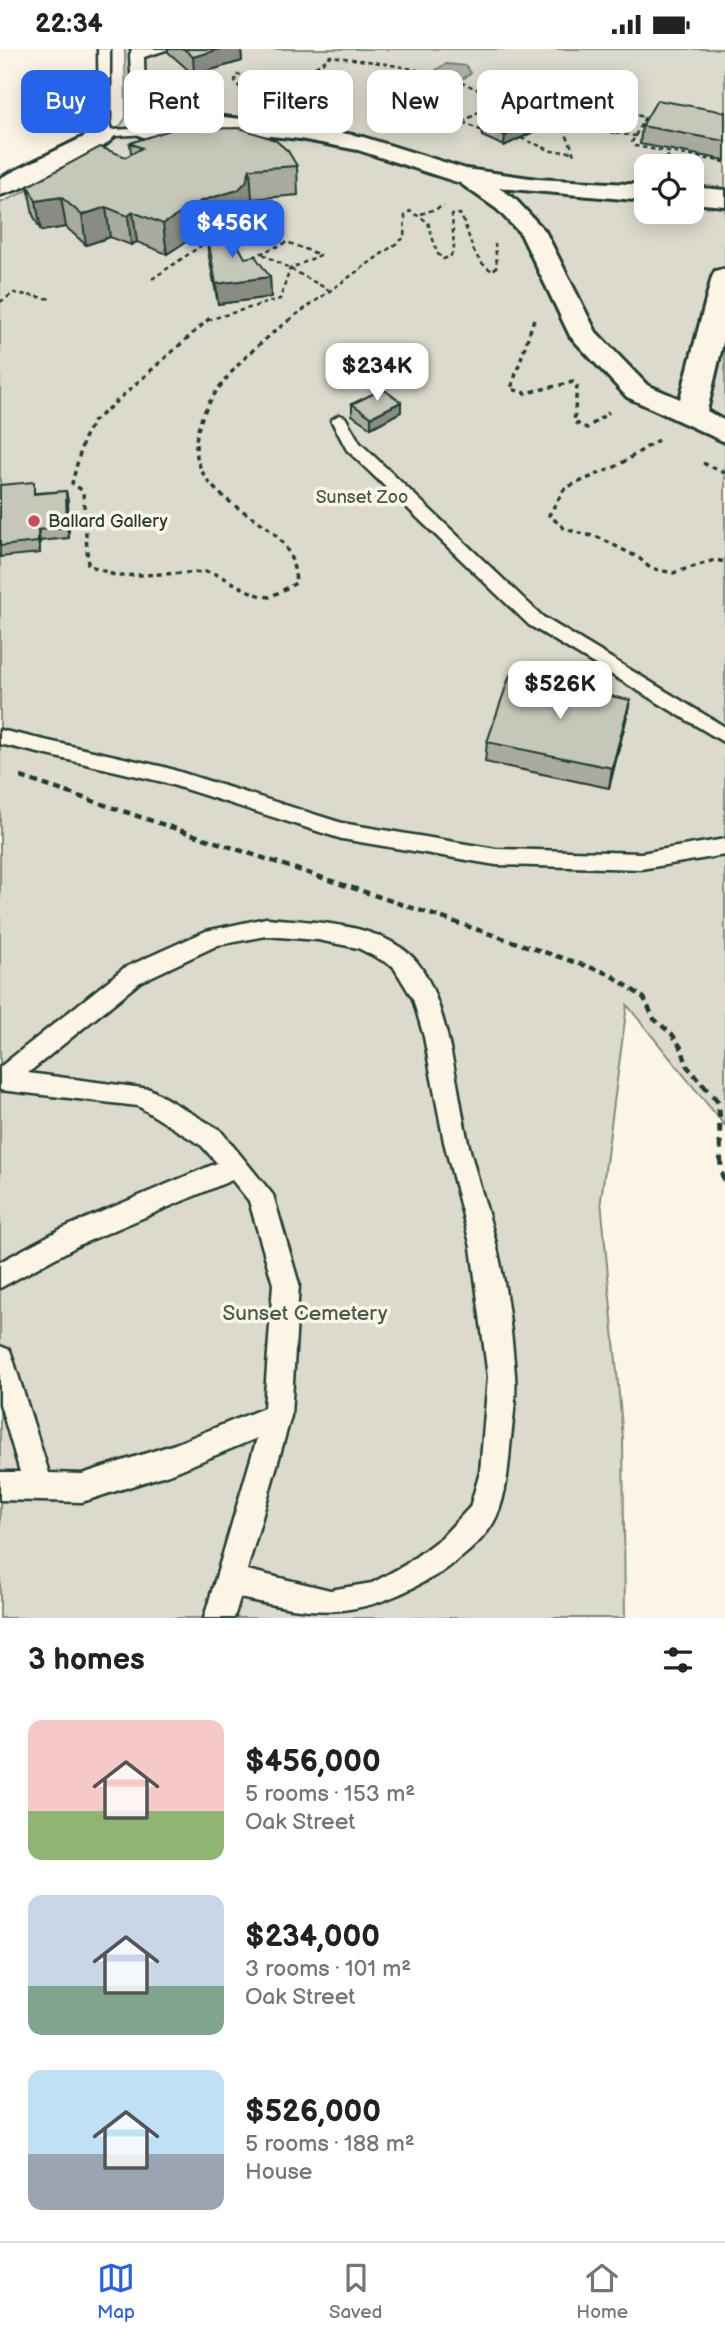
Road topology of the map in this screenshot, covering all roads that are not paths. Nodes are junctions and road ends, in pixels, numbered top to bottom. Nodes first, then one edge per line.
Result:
1 (104, 49) edge
2 (163, 49) edge
3 (137, 52) edge
4 (138, 70) edge
5 (224, 124) edge
6 (124, 133) edge
7 (104, 134) junction
8 (463, 176) junction
9 (0, 187) edge
10 (634, 192) edge
11 (704, 196) edge
12 (725, 198) edge
13 (725, 277) edge
14 (691, 414) junction
15 (339, 420) dead end
16 (725, 433) edge
17 (725, 736) edge
18 (0, 737) edge
19 (725, 847) edge
20 (2, 1079) edge
21 (236, 1167) junction
22 (0, 1276) edge
23 (0, 1359) edge
24 (277, 1416) junction
25 (0, 1486) edge
26 (39, 1488) junction
27 (230, 1581) junction
28 (219, 1618) edge

1 - 7 lane
2 - 3 lane
3 - 4 lane
5 - 8 street
6 - 7 lane
7 - 9 street
8 - 10 street
8 - 14 street
11 - 12 street
13 - 14 street
14 - 16 street
15 - 17 lane
18 - 19 lane
20 - 21 lane
20 - 27 lane
21 - 22 lane
21 - 24 lane
23 - 26 lane
24 - 26 lane
24 - 27 lane
25 - 26 lane
27 - 28 lane

